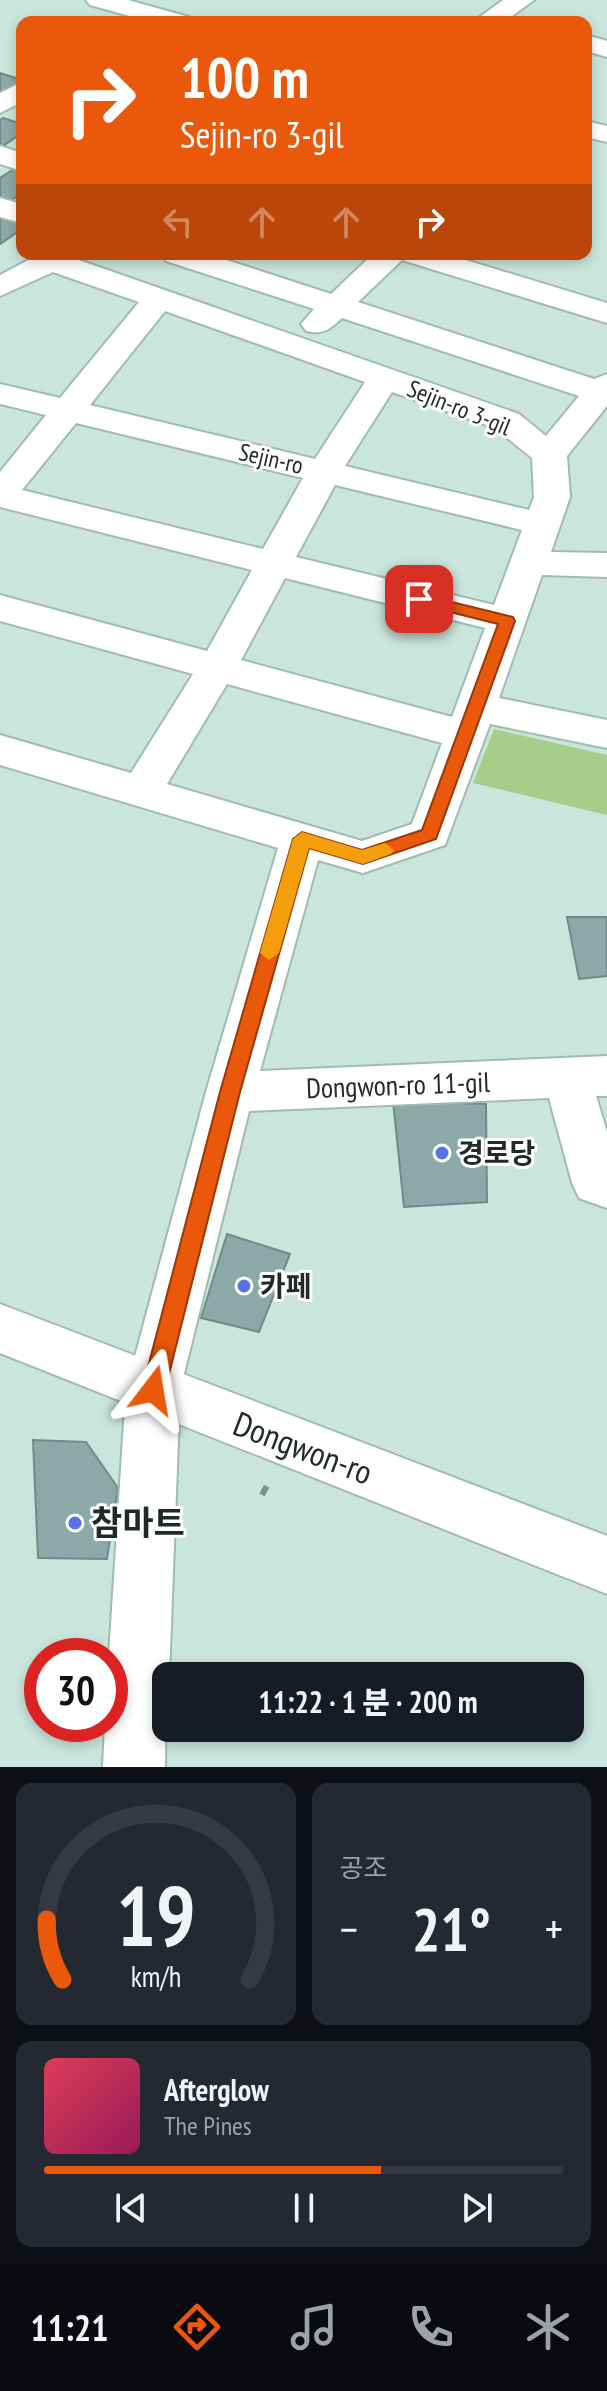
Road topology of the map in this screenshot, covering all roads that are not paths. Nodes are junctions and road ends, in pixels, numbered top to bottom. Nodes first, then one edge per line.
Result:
1 (99, 0) edge
2 (158, 16) edge
3 (16, 80) edge
4 (0, 108) edge
5 (195, 260) edge
6 (385, 260) edge
7 (433, 260) edge
8 (36, 262) edge
9 (0, 287) edge
10 (159, 298) junction
11 (335, 307) junction
12 (607, 313) edge
13 (294, 346) junction
14 (384, 378) junction
15 (604, 388) edge
16 (0, 394) edge
17 (71, 411) junction
18 (549, 455) junction
19 (324, 472) junction
20 (0, 496) edge
21 (542, 524) junction
22 (273, 563) junction
23 (528, 563) junction
24 (607, 565) edge
25 (0, 608) edge
26 (507, 621) junction
27 (217, 668) junction
28 (471, 721) junction
29 (607, 734) edge
30 (0, 750) edge
31 (141, 791) junction
32 (302, 839) junction
33 (587, 1077) edge
34 (230, 1092) junction
35 (607, 1186) edge
36 (0, 1328) edge
37 (153, 1390) junction
38 (607, 1565) edge
39 (134, 1767) edge

1 - 2 street
3 - 4 street
5 - 11 street
6 - 11 street
7 - 12 street
8 - 9 street
8 - 10 street, Sejin-ro 3-gil
10 - 13 street, Sejin-ro 3-gil
10 - 17 street
11 - 13 street
11 - 15 street
13 - 14 street, Sejin-ro 3-gil
14 - 18 street, Sejin-ro 3-gil
14 - 19 street
15 - 18 street
16 - 17 street, Sejin-ro
17 - 19 street, Sejin-ro
17 - 20 street
18 - 21 street
19 - 21 street, Sejin-ro
19 - 22 street
20 - 22 street
21 - 23 street
22 - 26 street
22 - 27 street
23 - 24 street
23 - 26 street
25 - 27 street
26 - 28 street
27 - 28 street
27 - 31 street
28 - 29 street
28 - 32 street
30 - 31 street
31 - 32 street
32 - 34 street
33 - 34 street, Dongwon-ro 11-gil
33 - 35 street, Dongwon-ro 11-gil
34 - 37 street
36 - 37 street, Dongwon-ro
37 - 38 street, Dongwon-ro
37 - 39 street

